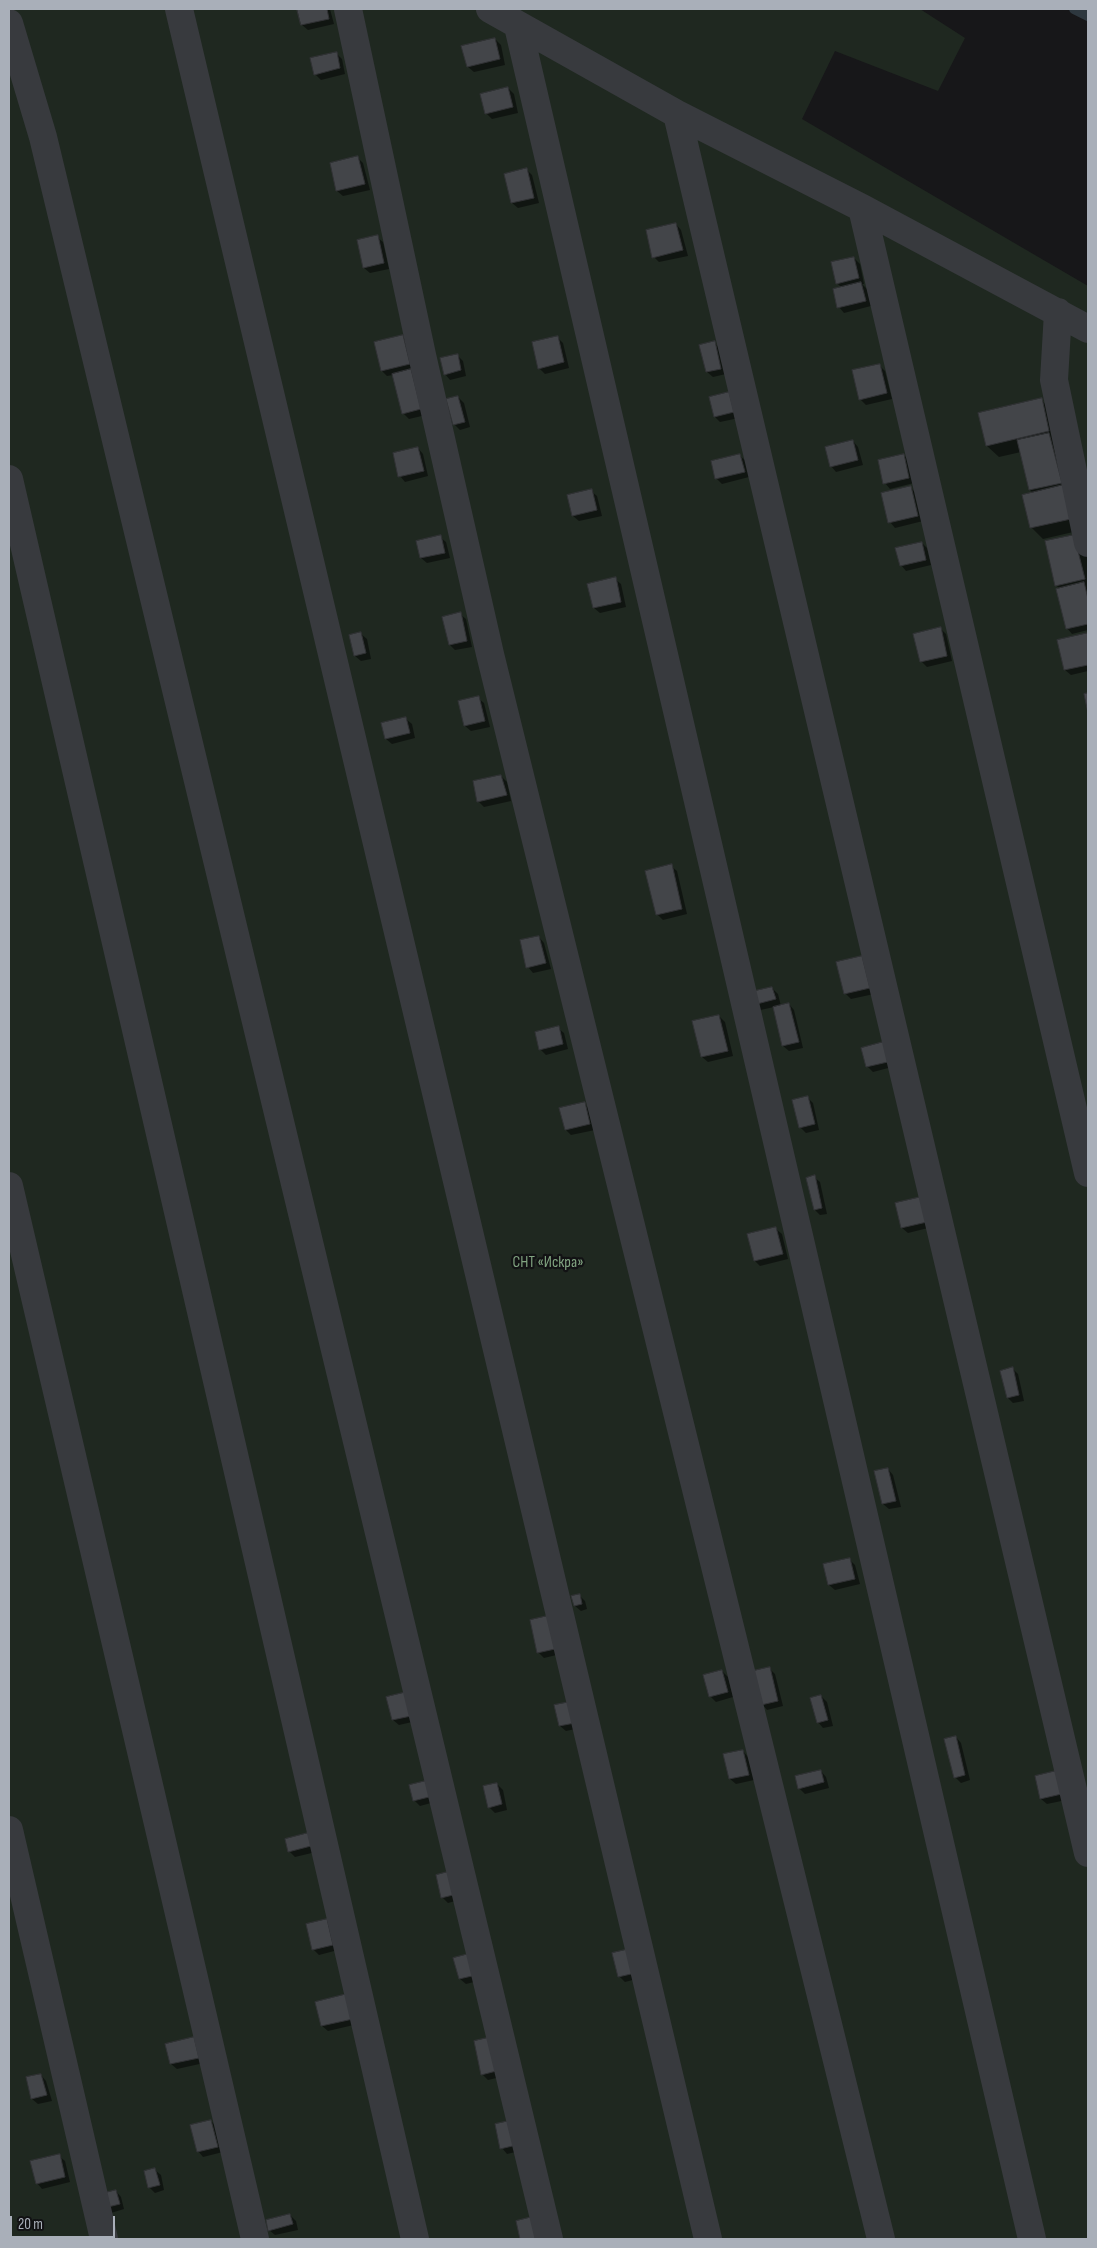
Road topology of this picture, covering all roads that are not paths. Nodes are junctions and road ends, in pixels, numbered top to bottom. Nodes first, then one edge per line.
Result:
1 (179, 9) edge
2 (348, 9) edge
3 (490, 9) edge
4 (9, 23) edge
5 (518, 26) junction
6 (677, 114) junction
7 (862, 208) junction
8 (1058, 312) junction
9 (1088, 329) edge
10 (9, 479) edge
11 (1088, 543) edge
12 (1088, 1173) edge
13 (9, 1186) edge
14 (9, 1830) edge
15 (1088, 1853) edge
16 (104, 2239) edge
17 (255, 2239) edge
18 (415, 2239) edge
19 (549, 2239) edge
20 (708, 2239) edge
21 (881, 2239) edge
22 (1032, 2239) edge

1 - 20 lane
2 - 21 lane
3 - 5 lane
4 - 19 lane
5 - 6 lane
5 - 22 lane
6 - 7 lane
6 - 15 lane
7 - 8 lane
7 - 12 lane
8 - 9 lane
8 - 11 lane
10 - 18 lane
13 - 17 lane
14 - 16 lane

